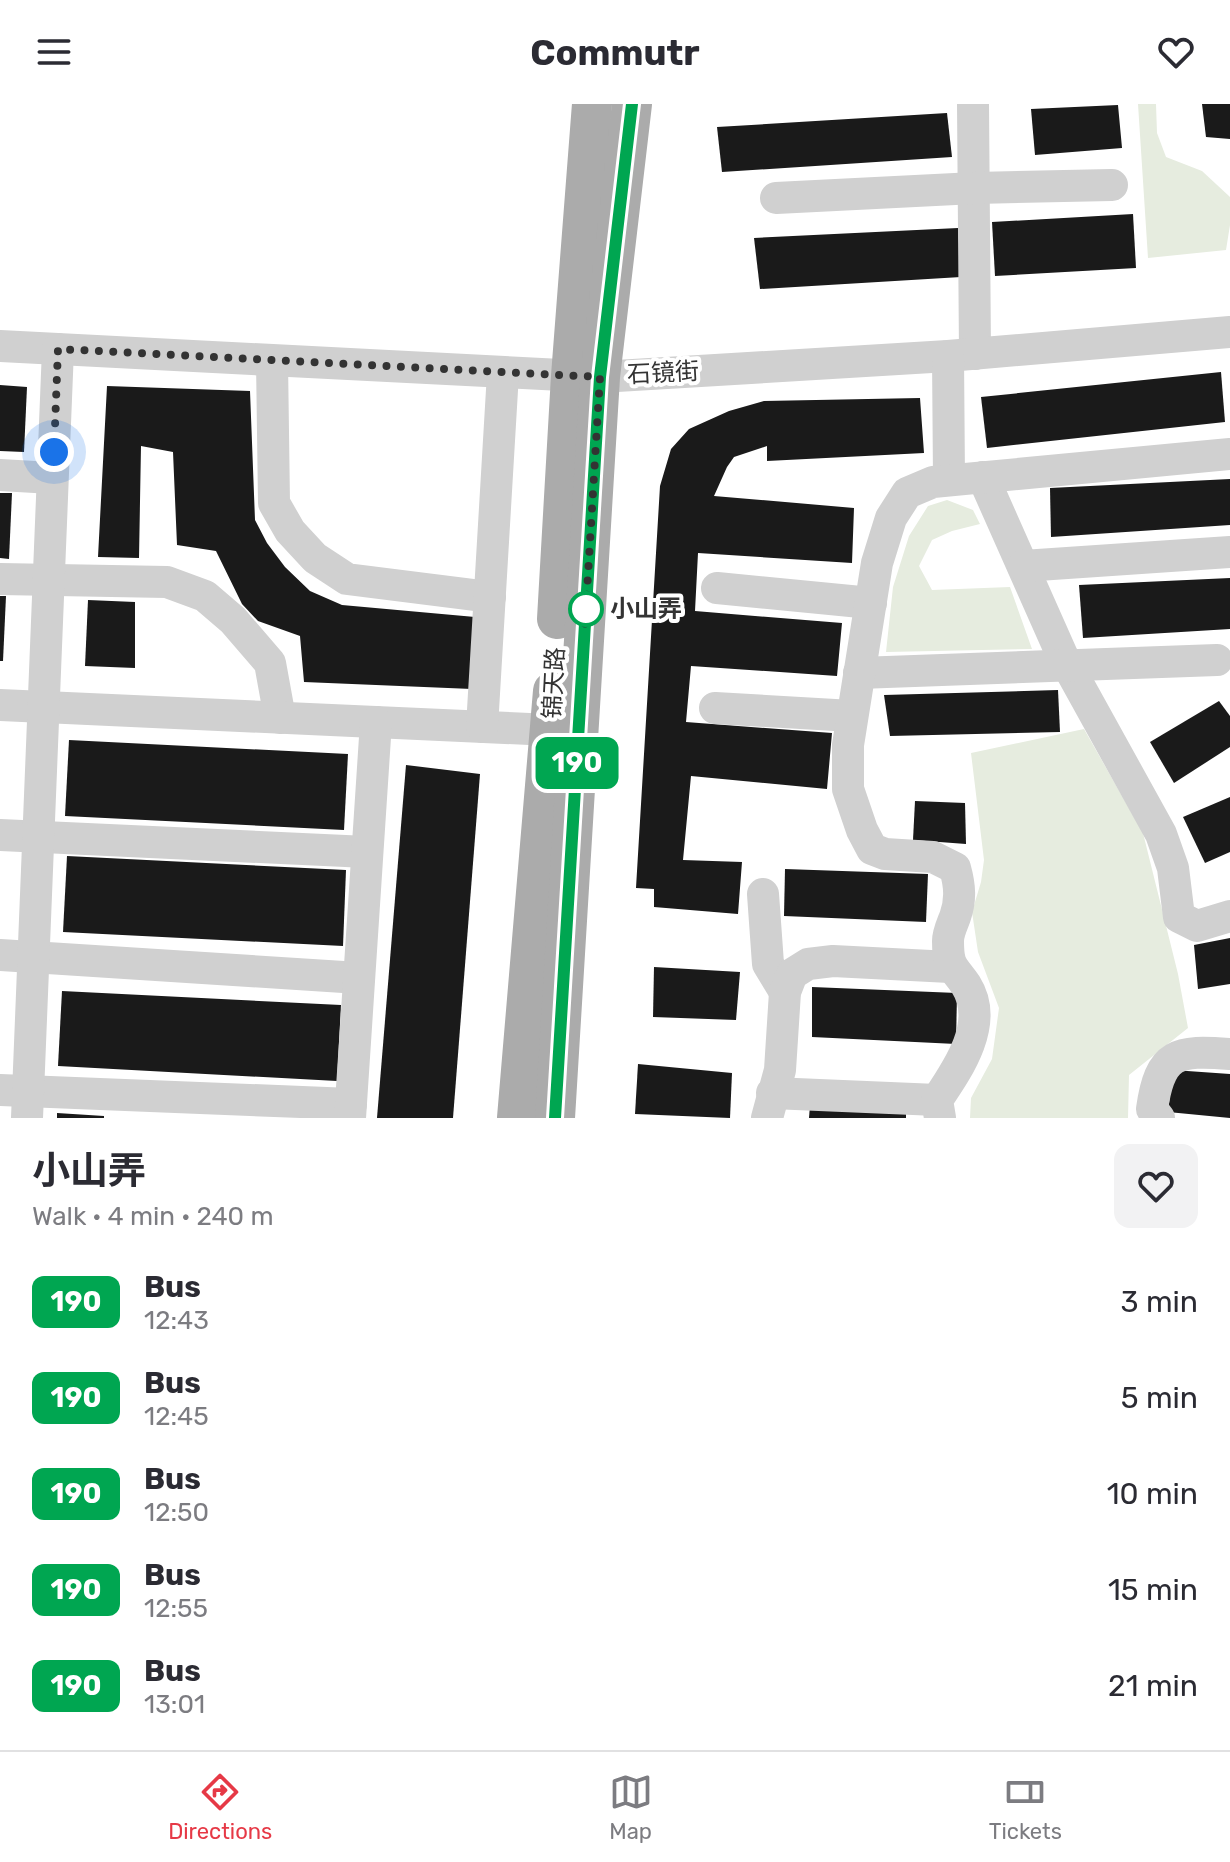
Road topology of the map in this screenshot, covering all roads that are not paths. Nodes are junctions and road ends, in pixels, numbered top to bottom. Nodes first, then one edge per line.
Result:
1 (592, 104) edge
2 (632, 104) edge
3 (973, 104) edge
4 (1112, 185) dead end
5 (975, 188) junction
6 (776, 198) dead end
7 (1230, 332) edge
8 (0, 346) edge
9 (58, 349) junction
10 (961, 355) junction
11 (272, 361) junction
12 (503, 373) junction
13 (586, 377) junction
14 (1230, 454) edge
15 (0, 475) edge
16 (983, 477) junction
17 (52, 478) junction
18 (949, 480) junction
19 (1230, 552) edge
20 (1023, 566) junction
21 (0, 579) edge
22 (48, 581) junction
23 (717, 588) dead end
24 (490, 597) junction
25 (871, 603) junction
26 (1217, 660) dead end
27 (1068, 667) junction
28 (859, 673) junction
29 (0, 705) edge
30 (43, 707) junction
31 (715, 708) dead end
32 (852, 716) junction
33 (280, 718) junction
34 (376, 722) junction
35 (482, 727) junction
36 (551, 730) junction
37 (0, 835) edge
38 (38, 836) junction
39 (367, 852) junction
40 (763, 894) dead end
41 (1230, 916) edge
42 (0, 955) edge
43 (33, 957) junction
44 (950, 967) junction
45 (359, 978) junction
46 (785, 992) junction
47 (1230, 1054) edge
48 (18, 1099) edge
49 (769, 1106) edge
50 (938, 1109) edge
51 (350, 1111) edge
52 (517, 1118) edge
53 (555, 1118) edge
54 (1159, 1118) edge

1 - 13 main road, 锦天路
2 - 13 main road, 锦天路
3 - 5 street
4 - 5 street
5 - 6 street
5 - 10 street
7 - 10 street, 石镜街
8 - 9 street, 石镜街
9 - 11 street, 石镜街
9 - 17 street
10 - 13 street, 石镜街
10 - 18 street
11 - 12 street, 石镜街
11 - 24 street
12 - 13 street, 石镜街
12 - 24 street
13 - 36 main road, 锦天路
13 - 53 main road, 锦天路
14 - 16 street
15 - 17 street
16 - 18 street
16 - 20 street
17 - 22 street
18 - 25 street
19 - 20 street
20 - 27 street
21 - 22 street
22 - 30 street
22 - 33 street
23 - 25 street
24 - 35 street
25 - 28 street
26 - 27 street
27 - 28 street
27 - 41 street
28 - 32 street
29 - 30 street
30 - 33 street
30 - 38 street
31 - 32 street
32 - 44 street
33 - 34 street
34 - 35 street
34 - 39 street
35 - 36 street
36 - 52 main road, 锦天路
37 - 38 street
38 - 39 street
38 - 43 street
39 - 45 street
40 - 46 street
42 - 43 street
43 - 45 street
43 - 48 street
44 - 46 street
44 - 50 street
45 - 51 street
46 - 49 street
47 - 54 street
48 - 51 street
49 - 50 street

